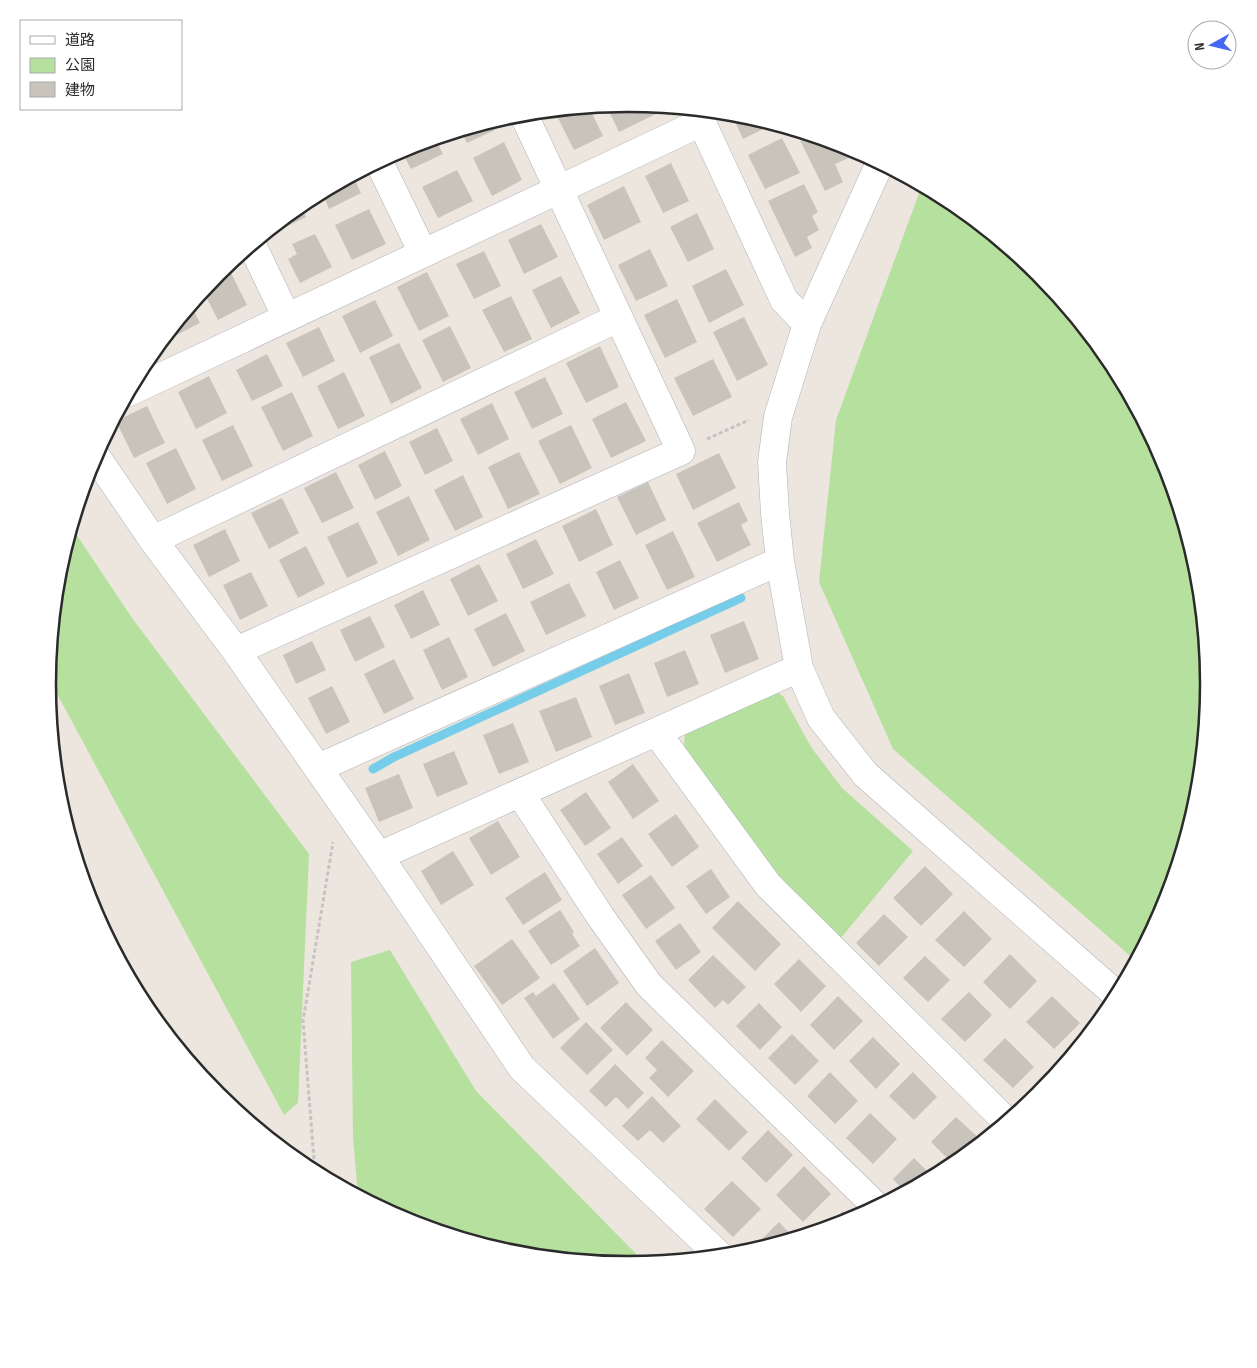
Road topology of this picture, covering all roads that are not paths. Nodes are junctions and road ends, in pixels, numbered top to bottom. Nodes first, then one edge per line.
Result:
1 (698, 116) edge
2 (699, 116) edge
3 (526, 122) edge
4 (382, 168) edge
5 (877, 169) edge
6 (559, 189) junction
7 (255, 251) edge
8 (423, 253) junction
9 (286, 316) junction
10 (618, 318) junction
11 (806, 324) junction
12 (145, 378) edge
13 (101, 463) edge
14 (153, 540) junction
15 (780, 561) junction
16 (236, 651) junction
17 (800, 668) junction
18 (657, 732) junction
19 (318, 768) junction
20 (520, 793) junction
21 (379, 856) junction
22 (1111, 990) edge
23 (1002, 1117) edge
24 (872, 1202) edge
25 (713, 1249) edge

1 - 6 street
2 - 11 street
3 - 6 street
4 - 8 street
5 - 11 street
6 - 8 street
6 - 10 street
7 - 9 street
8 - 9 street
9 - 12 street
10 - 14 street
10 - 16 street
11 - 15 street
13 - 14 street
14 - 16 street
15 - 17 street
15 - 19 street
16 - 19 street
17 - 18 street
17 - 22 street
18 - 20 street
18 - 23 street
19 - 21 street
20 - 21 street
20 - 24 street
21 - 25 street

